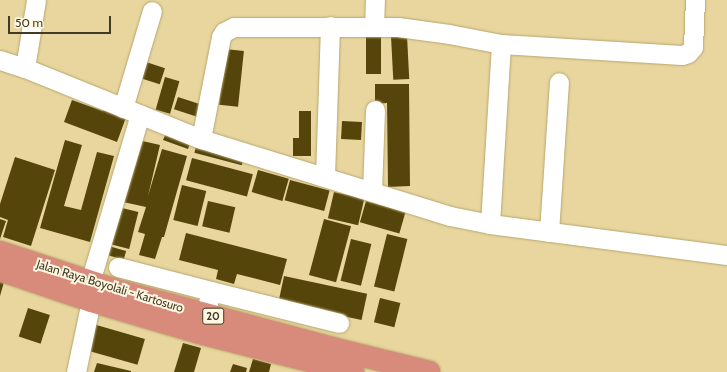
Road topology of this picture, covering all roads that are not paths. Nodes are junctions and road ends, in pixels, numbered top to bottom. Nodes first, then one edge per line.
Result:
1 (36, 0) edge
2 (375, 0) edge
3 (695, 0) edge
4 (152, 11) dead end
5 (330, 26) junction
6 (374, 27) junction
7 (501, 44) junction
8 (0, 60) edge
9 (25, 68) junction
10 (559, 82) dead end
11 (375, 110) dead end
12 (131, 111) junction
13 (201, 139) junction
14 (325, 177) junction
15 (372, 192) junction
16 (490, 224) junction
17 (549, 232) junction
18 (0, 252) edge
19 (727, 255) edge
20 (118, 267) dead end
21 (0, 270) edge
22 (90, 291) junction
23 (211, 291) junction
24 (203, 323) junction
25 (339, 323) dead end
26 (76, 372) edge
27 (353, 372) edge
28 (430, 372) edge

1 - 9 street
2 - 6 street
3 - 7 street
4 - 12 street
5 - 6 street
5 - 13 street
5 - 14 street
6 - 7 street
7 - 16 street
8 - 9 street
9 - 12 street
10 - 17 street
11 - 15 street
12 - 13 street
12 - 22 street
13 - 14 street
14 - 15 street
15 - 16 street
16 - 17 street
17 - 19 street
18 - 22 highway, Jalan Raya Boyolali - Kartosuro / 20
20 - 23 street
21 - 22 highway, Jalan Raya Boyolali - Kartosuro / 20
22 - 24 highway, Jalan Raya Boyolali - Kartosuro / 20
22 - 26 street
23 - 24 street
23 - 25 street
24 - 27 highway, Jalan Raya Boyolali - Kartosuro / 20
24 - 28 highway, Jalan Raya Boyolali - Kartosuro / 20

